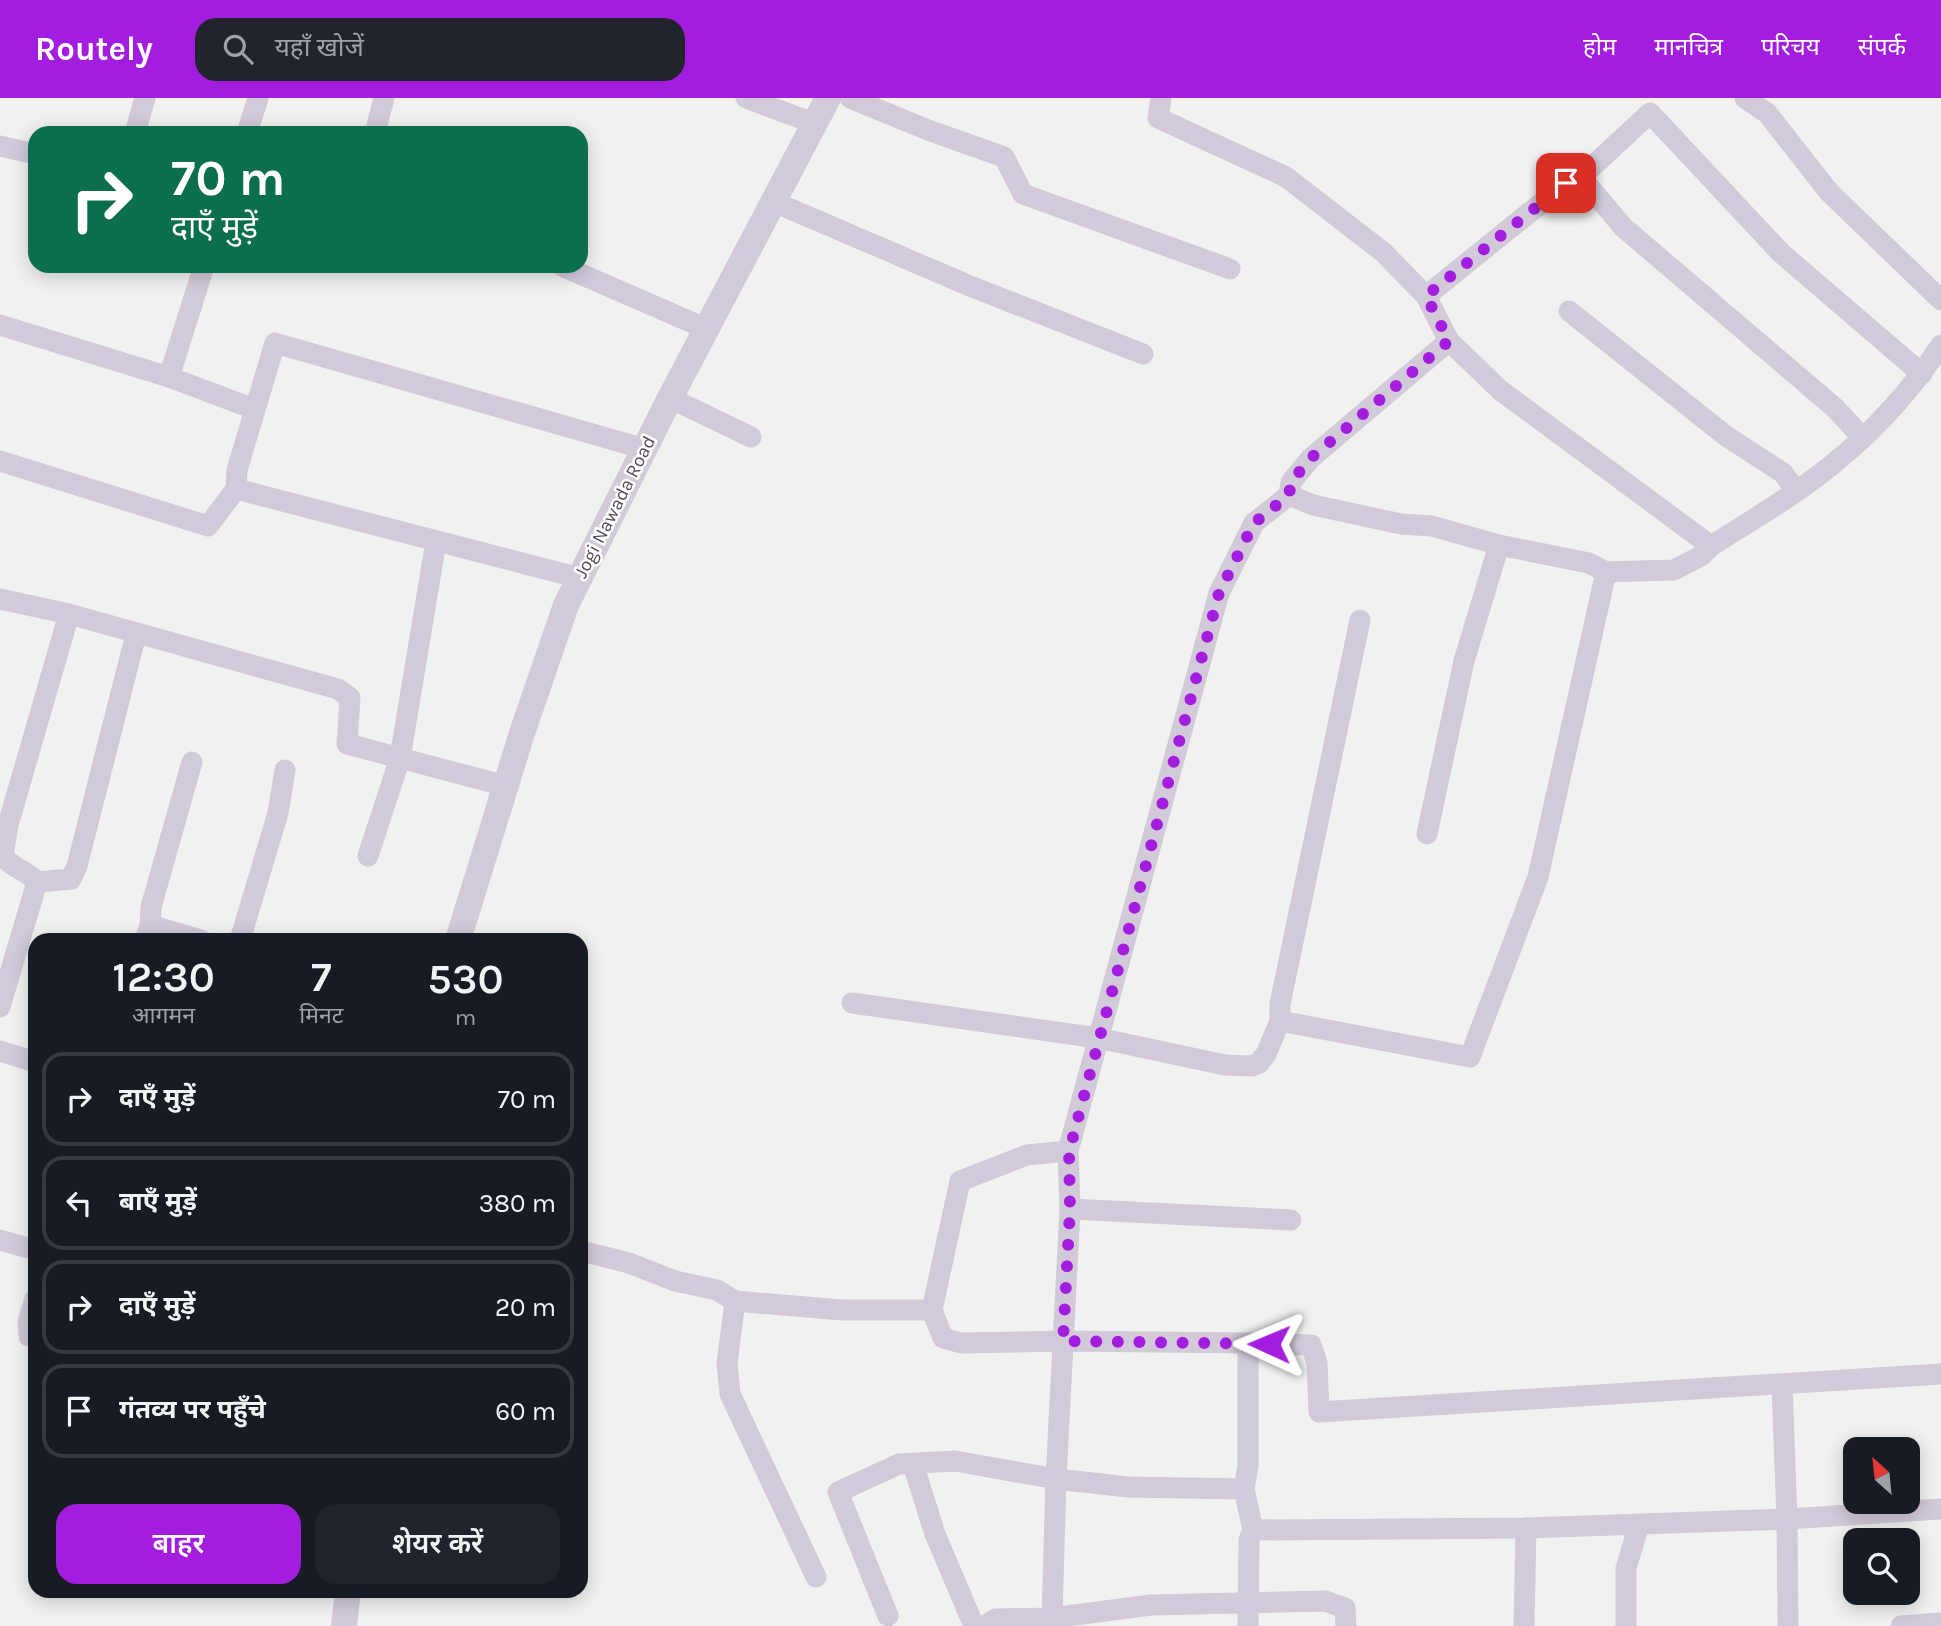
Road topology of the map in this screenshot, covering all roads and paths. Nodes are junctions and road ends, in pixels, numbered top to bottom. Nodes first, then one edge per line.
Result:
1 (145, 98) edge
2 (258, 98) edge
3 (384, 98) edge
4 (746, 98) edge
5 (828, 98) edge
6 (850, 98) edge
7 (1161, 98) edge
8 (1745, 98) edge
9 (816, 124) junction
10 (137, 126) edge
11 (249, 126) edge
12 (377, 126) edge
13 (0, 146) edge
14 (28, 152) edge
15 (1581, 177) junction
16 (774, 202) junction
17 (1230, 270) dead end
18 (202, 273) edge
19 (578, 273) edge
20 (1426, 296) junction
21 (1941, 300) edge
22 (1569, 311) dead end
23 (0, 325) edge
24 (707, 329) junction
25 (1449, 341) junction
26 (1941, 345) edge
27 (1143, 354) dead end
28 (1922, 374) junction
29 (169, 377) junction
30 (670, 398) junction
31 (254, 409) junction
32 (751, 437) dead end
33 (1863, 438) junction
34 (645, 449) junction
35 (0, 461) edge
36 (236, 489) junction
37 (1796, 491) junction
38 (1289, 495) junction
39 (436, 541) junction
40 (1499, 545) junction
41 (1711, 546) junction
42 (1606, 572) junction
43 (580, 578) junction
44 (0, 598) edge
45 (69, 614) junction
46 (1360, 620) dead end
47 (136, 634) junction
48 (400, 758) junction
49 (192, 762) dead end
50 (285, 770) dead end
51 (506, 786) junction
52 (1427, 834) dead end
53 (368, 856) dead end
54 (37, 882) junction
55 (147, 933) edge
56 (242, 933) edge
57 (460, 933) edge
58 (852, 1003) dead end
59 (0, 1007) edge
60 (1280, 1021) junction
61 (1098, 1038) junction
62 (0, 1051) edge
63 (28, 1060) edge
64 (1069, 1152) junction
65 (1070, 1209) junction
66 (1291, 1220) dead end
67 (0, 1240) edge
68 (28, 1248) edge
69 (588, 1253) edge
70 (735, 1301) junction
71 (932, 1310) junction
72 (1063, 1341) junction
73 (1248, 1343) junction
74 (1941, 1374) edge
75 (1783, 1385) junction
76 (913, 1464) junction
77 (1056, 1479) junction
78 (1244, 1489) junction
79 (1941, 1509) edge
80 (1787, 1519) junction
81 (1639, 1525) junction
82 (1526, 1528) junction
83 (1253, 1531) junction
84 (816, 1577) dead end
85 (347, 1598) edge
86 (1248, 1602) junction
87 (888, 1616) dead end
88 (1150, 1616) edge
89 (1052, 1618) junction
90 (1941, 1623) edge
91 (344, 1626) edge
92 (974, 1626) edge
93 (984, 1626) edge
94 (1248, 1626) edge
95 (1346, 1626) edge
96 (1524, 1626) edge
97 (1626, 1626) edge
98 (1788, 1626) edge
99 (1901, 1626) edge

1 - 10 street
2 - 11 street
3 - 12 street
4 - 9 street
5 - 9 street, Jogi Nawada Road
6 - 17 street
7 - 20 street
8 - 21 street
9 - 16 street, Jogi Nawada Road
13 - 14 street
15 - 20 street
15 - 28 street
15 - 33 street
16 - 24 street, Jogi Nawada Road
16 - 27 street
18 - 29 street
19 - 24 street
20 - 25 street
22 - 37 street
23 - 29 street
24 - 30 street, Jogi Nawada Road
25 - 38 street
25 - 41 street
26 - 28 street
28 - 33 street
29 - 31 street
30 - 32 street
30 - 34 street, Jogi Nawada Road
31 - 34 street
31 - 36 street
33 - 37 street
34 - 43 street, Jogi Nawada Road
35 - 36 street
36 - 39 street
37 - 41 street
38 - 40 street
38 - 61 street
39 - 43 street
39 - 48 street
40 - 42 street
40 - 52 street
41 - 42 street
42 - 60 street
43 - 51 street, Jogi Nawada Road
44 - 45 street
45 - 47 street
45 - 54 street
46 - 60 street
47 - 48 street
47 - 54 street
48 - 51 street
48 - 53 street
49 - 55 street
50 - 56 street
51 - 57 street, Jogi Nawada Road
54 - 59 street
58 - 61 street
60 - 61 street
61 - 64 street
62 - 63 street
64 - 65 street
64 - 71 street
65 - 66 street
65 - 72 street
67 - 68 street
69 - 70 street
70 - 71 street
70 - 84 street
71 - 72 street
72 - 73 street
72 - 77 street
73 - 75 street
73 - 78 street
74 - 75 street
75 - 80 street
76 - 77 street
76 - 87 street
76 - 92 street
77 - 78 street
77 - 89 street
78 - 83 street
79 - 80 street
80 - 81 street
80 - 98 street
81 - 82 street
81 - 97 street
82 - 83 street
82 - 96 street
83 - 86 street
85 - 91 street
86 - 88 street
86 - 94 street
86 - 95 street
88 - 89 street
89 - 93 street
90 - 99 street

